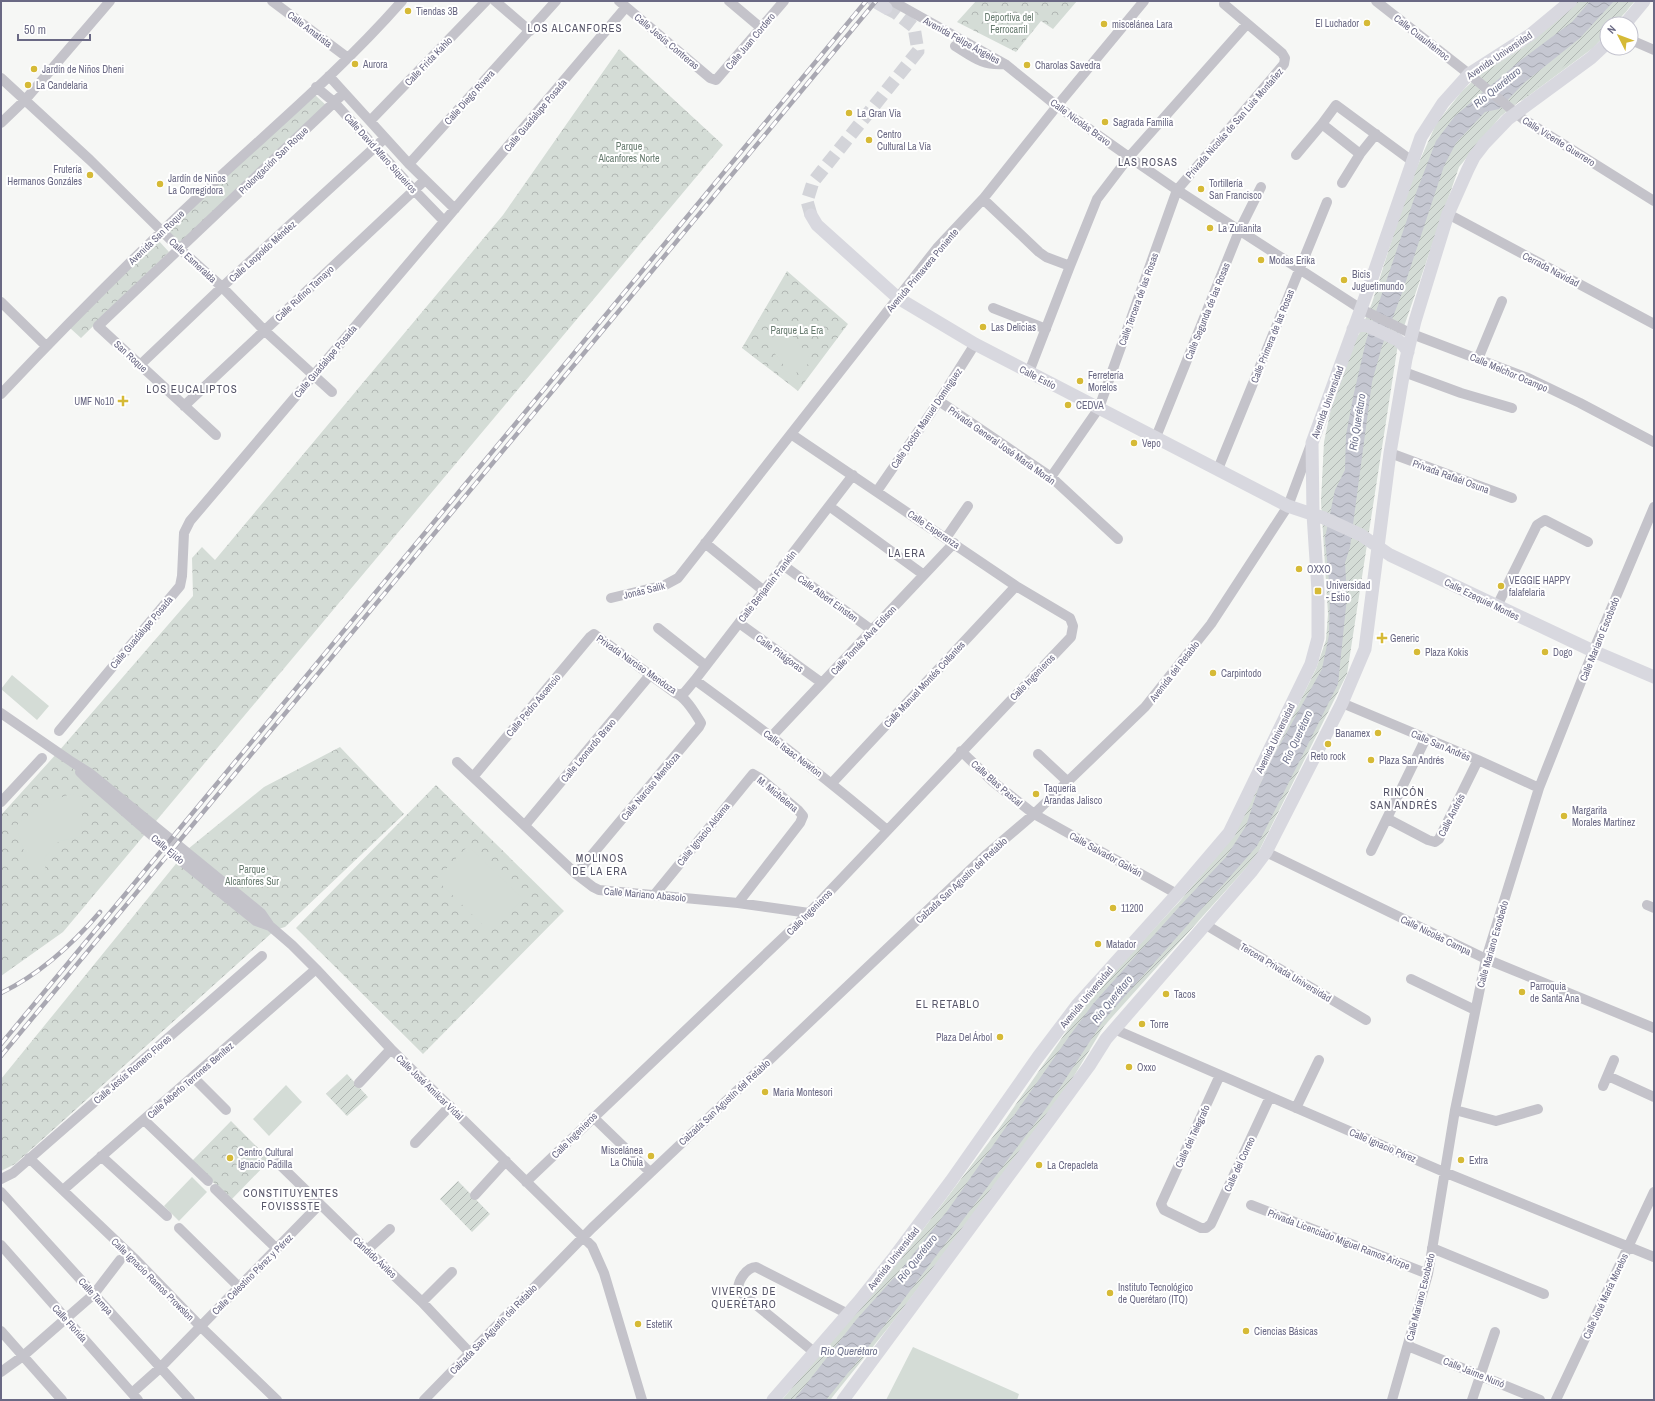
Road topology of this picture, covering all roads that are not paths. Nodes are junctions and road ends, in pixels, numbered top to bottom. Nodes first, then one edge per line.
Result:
1 (110, 1) edge
2 (272, 1) edge
3 (402, 1) edge
4 (486, 1) edge
5 (495, 1) edge
6 (556, 1) edge
7 (729, 1) edge
8 (784, 1) edge
9 (874, 1) edge
10 (1144, 1) edge
11 (1376, 1) edge
12 (1571, 1) edge
13 (1644, 1) edge
14 (623, 4) edge
15 (889, 4) edge
16 (1224, 4) dead end
17 (1632, 16) edge
18 (1247, 24) junction
19 (761, 28) junction
20 (530, 31) junction
21 (1639, 43) edge
22 (954, 46) dead end
23 (1599, 50) edge
24 (1654, 50) edge
25 (348, 58) junction
26 (1005, 64) junction
27 (329, 76) junction
28 (1472, 77) junction
29 (1, 78) edge
30 (716, 80) joint
31 (316, 87) junction
32 (344, 93) junction
33 (25, 100) junction
34 (334, 102) junction
35 (1057, 106) junction
36 (1516, 114) junction
37 (370, 121) junction
38 (1, 123) edge
39 (1322, 124) junction
40 (1376, 134) junction
41 (385, 138) junction
42 (375, 148) junction
43 (1360, 154) junction
44 (1296, 155) dead end
45 (1129, 157) junction
46 (1412, 161) junction
47 (409, 164) junction
48 (426, 180) junction
49 (1342, 183) dead end
50 (1261, 187) dead end
51 (414, 190) junction
52 (1177, 190) junction
53 (983, 199) junction
54 (1654, 201) edge
55 (1327, 202) dead end
56 (455, 209) junction
57 (811, 214) tunnel mouth
58 (1448, 214) junction
59 (444, 221) junction
60 (1239, 230) junction
61 (162, 231) junction
62 (180, 249) junction
63 (1070, 266) junction
64 (1299, 270) junction
65 (222, 287) junction
66 (898, 298) junction
67 (1502, 301) dead end
68 (1, 302) edge
69 (993, 308) dead end
70 (1366, 316) junction
71 (1654, 324) edge
72 (98, 326) joint
73 (1046, 329) junction
74 (264, 330) junction
75 (1397, 333) junction
76 (1412, 334) junction
77 (975, 344) junction
78 (46, 346) junction
79 (1408, 352) junction
80 (1478, 359) junction
81 (140, 365) junction
82 (1029, 372) junction
83 (1404, 372) junction
84 (314, 375) junction
85 (332, 392) dead end
86 (1, 394) edge
87 (939, 401) junction
88 (184, 406) junction
89 (1099, 408) junction
90 (1512, 408) dead end
91 (791, 434) junction
92 (216, 435) dead end
93 (1156, 437) junction
94 (1654, 442) edge
95 (1312, 444) junction
96 (1390, 453) junction
97 (1218, 470) junction
98 (854, 475) junction
99 (1051, 477) junction
100 (877, 491) junction
101 (1512, 498) dead end
102 (829, 506) junction
103 (968, 506) dead end
104 (1288, 506) junction
105 (1654, 507) edge
106 (1319, 516) junction
107 (1118, 539) dead end
108 (950, 540) junction
109 (705, 542) junction
110 (1588, 542) dead end
111 (1378, 547) junction
112 (783, 565) junction
113 (924, 575) junction
114 (1016, 586) junction
115 (764, 591) junction
116 (611, 598) dead end
117 (1497, 606) junction
118 (739, 623) junction
119 (1073, 626) joint
120 (658, 628) dead end
121 (873, 630) junction
122 (594, 634) joint
123 (1593, 651) junction
124 (706, 666) junction
125 (650, 674) junction
126 (1654, 677) edge
127 (695, 680) junction
128 (822, 683) junction
129 (680, 695) junction
130 (1342, 703) junction
131 (1, 713) edge
132 (59, 731) dead end
133 (772, 736) junction
134 (1426, 738) junction
135 (962, 751) junction
136 (1038, 754) dead end
137 (42, 758) dead end
138 (1478, 760) junction
139 (457, 762) dead end
140 (753, 774) joint
141 (473, 777) junction
142 (1068, 782) junction
143 (832, 783) junction
144 (1539, 788) junction
145 (1, 802) edge
146 (1034, 814) junction
147 (1388, 819) junction
148 (525, 825) junction
149 (887, 830) junction
150 (1371, 851) dead end
151 (1266, 852) junction
152 (576, 874) junction
153 (655, 894) junction
154 (1177, 894) junction
155 (738, 903) junction
156 (809, 913) junction
157 (1206, 924) junction
158 (279, 934) joint
159 (262, 956) dead end
160 (1486, 959) junction
161 (316, 969) junction
162 (1411, 979) dead end
163 (1475, 1010) junction
164 (1366, 1020) dead end
165 (1654, 1028) edge
166 (1114, 1029) junction
167 (391, 1049) junction
168 (1319, 1060) dead end
169 (1614, 1060) dead end
170 (1220, 1075) junction
171 (1608, 1076) junction
172 (193, 1077) junction
173 (359, 1083) dead end
174 (1603, 1086) dead end
175 (1270, 1097) junction
176 (1654, 1097) edge
177 (450, 1106) junction
178 (1296, 1108) junction
179 (1538, 1109) dead end
180 (226, 1110) dead end
181 (1455, 1110) junction
182 (592, 1117) junction
183 (144, 1120) junction
184 (415, 1143) dead end
185 (101, 1156) junction
186 (29, 1158) junction
187 (506, 1161) junction
188 (278, 1163) dead end
189 (650, 1172) junction
190 (1444, 1172) junction
191 (1, 1179) edge
192 (208, 1181) dead end
193 (526, 1182) junction
194 (215, 1189) dead end
195 (63, 1190) junction
196 (1, 1192) edge
197 (1654, 1192) edge
198 (475, 1195) dead end
199 (320, 1204) junction
200 (1251, 1205) dead end
201 (167, 1216) dead end
202 (179, 1228) dead end
203 (1206, 1228) joint
204 (390, 1229) dead end
205 (582, 1237) junction
206 (1, 1245) edge
207 (1629, 1246) junction
208 (1432, 1248) junction
209 (277, 1249) junction
210 (367, 1250) junction
211 (1654, 1257) edge
212 (120, 1260) dead end
213 (452, 1272) dead end
214 (1428, 1274) junction
215 (239, 1287) junction
216 (94, 1294) junction
217 (1544, 1294) dead end
218 (422, 1302) junction
219 (848, 1314) junction
220 (66, 1319) junction
221 (200, 1326) junction
222 (1, 1331) edge
223 (1495, 1332) dead end
224 (1408, 1346) junction
225 (814, 1352) junction
226 (470, 1353) junction
227 (23, 1356) junction
228 (160, 1368) junction
229 (1, 1372) edge
230 (1481, 1374) junction
231 (135, 1397) edge
232 (62, 1400) edge
233 (190, 1400) edge
234 (277, 1400) edge
235 (424, 1400) edge
236 (639, 1400) edge
237 (642, 1400) edge
238 (773, 1400) edge
239 (843, 1400) edge
240 (1392, 1400) edge
241 (1472, 1400) edge
242 (1540, 1400) edge
243 (1556, 1400) edge

1 - 33 street
2 - 25 street, Calle Amatista
3 - 25 street, Avenida San Roque
4 - 37 street, Calle Frida Kahlo
5 - 20 street
6 - 20 street, Calle Diego Rivera
7 - 19 street
8 - 19 street, Calle Juan Cordero
9 - 15 main road, Avenida Felipe Ángeles
10 - 35 street, Avenida Primavera Poniente
11 - 28 street, Calle Cuauhtémoc
12 - 28 main road, Avenida Universidad
13 - 17 main road
14 - 30 street, Calle Jesús Contreras
14 - 56 street, Calle Guadalupe Posada
15 - 26 street, Avenida Felipe Ángeles
16 - 18 street, Privada Nicolás de San Luis Montañez
18 - 45 street
18 - 52 street, Privada Nicolás de San Luis Montañez
19 - 30 street, Calle Juan Cordero
20 - 47 street, Calle Diego Rivera
21 - 24 street
22 - 26 street, Avenida Felipe Ángeles
23 - 36 main road
25 - 27 street, Avenida San Roque
26 - 35 street, Calle Nicolás Bravo
27 - 31 street, Avenida San Roque
27 - 32 street, Calle David Alfaro Siqueiros
28 - 36 street, Calle Vicente Guerrero
28 - 46 main road, Avenida Universidad
29 - 33 street, Calle Esmeralda
31 - 34 street, Calle David Alfaro Siqueiros
31 - 61 street, Avenida San Roque
32 - 34 street, Prolongación San Roque
32 - 37 street, Calle David Alfaro Siqueiros
33 - 38 street
33 - 61 street, Calle Esmeralda
34 - 42 street, Calle David Alfaro Siqueiros
34 - 62 street, Prolongación San Roque
35 - 45 street, Calle Nicolás Bravo
35 - 53 street, Avenida Primavera Poniente
36 - 54 street, Calle Vicente Guerrero
36 - 58 main road
37 - 41 street, Calle David Alfaro Siqueiros
39 - 40 street
39 - 43 street
39 - 44 street
40 - 43 street
40 - 46 street
41 - 42 street, Calle Leopoldo Méndez
41 - 47 street, Calle David Alfaro Siqueiros
42 - 51 street, Calle David Alfaro Siqueiros
42 - 65 street, Calle Leopoldo Méndez
43 - 49 street
45 - 52 street, Calle Nicolás Bravo
45 - 63 street
46 - 70 main road, Avenida Universidad
47 - 48 street, Calle David Alfaro Siqueiros
48 - 51 street, Calle Rufino Tamayo
48 - 56 street, Calle David Alfaro Siqueiros
50 - 60 street, Calle Segunda de las Rosas
51 - 59 street, Calle David Alfaro Siqueiros
51 - 74 street, Calle Rufino Tamayo
52 - 60 street, Calle Nicolás Bravo
52 - 89 street, Calle Tercera de las Rosas
53 - 63 street
53 - 66 street, Avenida Primavera Poniente
55 - 64 street, Calle Primera de las Rosas
56 - 59 street, Calle Guadalupe Posada
57 - 66 main road, Calle Estío
58 - 71 street, Cerrada Navidad
58 - 76 main road
59 - 84 street, Calle Guadalupe Posada
60 - 64 street, Calle Nicolás Bravo
60 - 93 street, Calle Segunda de las Rosas
61 - 62 street, Calle Esmeralda
61 - 78 street, Avenida San Roque
62 - 65 street, Calle Esmeralda
62 - 72 street, Prolongación San Roque
63 - 73 street
64 - 70 street, Calle Nicolás Bravo
64 - 97 street, Calle Primera de las Rosas
65 - 74 street, Calle Esmeralda
65 - 81 street, Calle Leopoldo Méndez
66 - 77 main road, Calle Estío
66 - 91 street, Avenida Primavera Poniente
67 - 80 street
68 - 78 street
69 - 73 street
70 - 75 main road
70 - 95 main road, Avenida Universidad
72 - 81 street, San Roque
73 - 82 street
74 - 84 street, Calle Esmeralda
74 - 88 street, Calle Rufino Tamayo
75 - 76 street, Calle Melchor Ocampo
75 - 79 main road
76 - 79 main road
76 - 80 street, Calle Melchor Ocampo
77 - 82 main road, Calle Estío
77 - 87 street, Calle Doctor Manuel Domínguez
78 - 86 street, Avenida San Roque
79 - 83 main road
80 - 94 street, Calle Melchor Ocampo
81 - 88 street, San Roque
82 - 89 main road, Calle Estío
83 - 90 street
83 - 96 main road
84 - 85 street, Calle Esmeralda
84 - 132 street, Calle Guadalupe Posada
87 - 99 street, Privada General José María Morán
87 - 100 street, Calle Doctor Manuel Domínguez
88 - 92 street, San Roque
89 - 93 main road, Calle Estío
89 - 99 street, Calle Tercera de las Rosas
91 - 98 street, Calle Esperanza
91 - 109 street, Avenida Primavera Poniente
93 - 97 main road, Calle Estío
95 - 104 street, Avenida del Retablo
95 - 106 main road, Avenida Universidad
96 - 101 street, Privada Rafaél Osuna
96 - 111 main road
97 - 104 main road, Calle Estío
98 - 100 street, Calle Esperanza
98 - 102 street, Calle Benjamín Franklin
99 - 107 street, Privada General José María Morán
100 - 108 street, Calle Esperanza
102 - 112 street, Calle Benjamín Franklin
102 - 113 street
103 - 108 street, Calle Tomás Alva Edison
104 - 106 main road
104 - 142 street, Avenida del Retablo
105 - 123 street, Calle Mariano Escobedo
106 - 111 main road, Calle Ezequiel Montes
106 - 154 main road, Avenida Universidad
108 - 113 street, Calle Tomás Alva Edison
108 - 114 street, Calle Esperanza
109 - 115 street
109 - 116 street, Jonás Salik
110 - 117 street
111 - 117 main road, Calle Ezequiel Montes
111 - 130 main road
112 - 115 street, Calle Benjamín Franklin
112 - 121 street, Calle Albert Einsten
113 - 121 street, Calle Tomás Alva Edison
114 - 119 street, Calle Esperanza
114 - 143 street, Calle Manuel Montés Collantes
115 - 118 street, Calle Benjamín Franklin
117 - 123 main road, Calle Ezequiel Montes
118 - 124 street, Calle Benjamín Franklin
118 - 128 street, Calle Pitágoras
119 - 135 street, Calle Ingenieros
120 - 124 street
121 - 128 street, Calle Tomás Alva Edison
122 - 125 street, Privada Narciso Mendoza
122 - 141 street, Calle Pedro Ascencio
123 - 126 main road, Calle Ezequiel Montes
123 - 144 street, Calle Mariano Escobedo
124 - 127 street, Calle Benjamín Franklin
125 - 129 street, Privada Narciso Mendoza
125 - 148 street, Calle Leonardo Bravo
127 - 129 street, Calle Benjamín Franklin
127 - 133 street, Calle Isaac Newton
128 - 133 street, Calle Tomás Alva Edison
129 - 152 street, Calle Narciso Mendoza
130 - 134 street, Calle San Andrés
130 - 151 main road
131 - 158 street, Calle Ejido
133 - 143 street, Calle Isaac Newton
134 - 138 street, Calle San Andrés
134 - 147 street
135 - 146 street, Calle Blas Pascal
135 - 149 street, Calle Ingenieros
136 - 142 street
137 - 145 street
138 - 144 street, Calle San Andrés
138 - 147 street, Calle Andrés
139 - 141 street, Calle Mariano Abasolo
140 - 153 street, Calle Ignacio Aldama
140 - 155 street, M. Michelena
141 - 148 street, Calle Mariano Abasolo
142 - 146 street, Avenida del Retablo
143 - 149 street, Calle Isaac Newton
144 - 160 street, Calle Mariano Escobedo
146 - 154 street, Calle Salvador Galván
146 - 189 street, Calzada San Agustín del Retablo
147 - 150 street
148 - 152 street, Calle Mariano Abasolo
149 - 156 street, Calle Ingenieros
151 - 157 main road
151 - 160 street, Calle Nicolás Campa
152 - 153 street, Calle Mariano Abasolo
153 - 155 street, Calle Mariano Abasolo
154 - 219 main road, Avenida Universidad
155 - 156 street, Calle Mariano Abasolo
156 - 182 street, Calle Ingenieros
157 - 164 street, Tercera Privada Universidad
157 - 166 main road
158 - 161 street, Calle José Amilcar Vidal
159 - 186 street, Calle Jesús Romero Flores
160 - 163 street, Calle Mariano Escobedo
160 - 165 street, Calle Nicolás Campa
161 - 167 street, Calle José Amilcar Vidal
161 - 172 street, Calle Alberto Terrones Benítez
162 - 163 street
163 - 181 street, Calle Mariano Escobedo
166 - 170 street, Calle Ignacio Pérez
166 - 239 main road
167 - 173 street
167 - 177 street, Calle José Amilcar Vidal
168 - 178 street
169 - 171 street
170 - 175 street, Calle Ignacio Pérez
170 - 203 street, Calle del Telegrafo
171 - 174 street
171 - 176 street
172 - 180 street
172 - 183 street, Calle Alberto Terrones Benítez
175 - 178 street, Calle Ignacio Pérez
175 - 203 street, Calle del Correo
177 - 184 street
177 - 187 street, Calle José Amilcar Vidal
178 - 190 street, Calle Ignacio Pérez
179 - 181 street
181 - 190 street, Calle Mariano Escobedo
182 - 189 street
182 - 193 street, Calle Ingenieros
183 - 185 street, Calle Alberto Terrones Benítez
183 - 192 street
185 - 195 street, Calle Alberto Terrones Benítez
185 - 201 street
186 - 191 street, Calle Jesús Romero Flores
186 - 195 street, Calle Ignacio Ramos Prowslon
187 - 193 street, Calle José Amilcar Vidal
187 - 198 street
188 - 199 street, Cándido Áviles
189 - 205 street, Calzada San Agustín del Retablo
190 - 207 street, Calle Ignacio Pérez
190 - 208 street, Calle Mariano Escobedo
193 - 205 street, Calle José Amilcar Vidal
194 - 209 street
195 - 221 street, Calle Ignacio Ramos Prowslon
196 - 216 street, Calle Tampa
197 - 207 street, Calle José María Morelos
199 - 209 street, Calle Celestino Pérez y Pérez
199 - 210 street, Cándido Áviles
200 - 214 street, Privada Licenciado Miguel Ramos Arizpe
202 - 215 street
204 - 210 street
205 - 226 street, Calzada San Agustín del Retablo
205 - 236 street, Calle José Amilcar Vidal
205 - 237 street, Calle José Amilcar Vidal
206 - 220 street, Calle Florida
207 - 211 street, Calle Ignacio Pérez
207 - 243 street, Calle José María Morelos
208 - 214 street, Calle Mariano Escobedo
208 - 217 street
209 - 215 street, Calle Celestino Pérez y Pérez
210 - 218 street, Cándido Áviles
212 - 216 street
213 - 218 street
214 - 224 street, Calle Mariano Escobedo
215 - 221 street, Calle Celestino Pérez y Pérez
216 - 220 street
216 - 228 street, Calle Tampa
218 - 226 street, Cándido Áviles
219 - 225 main road, Avenida Universidad
219 - 225 street
220 - 227 street
220 - 231 street, Calle Florida
221 - 228 street, Calle Celestino Pérez y Pérez
221 - 234 street, Calle Ignacio Ramos Prowslon
222 - 227 street
223 - 230 street
224 - 230 street, Calle Jaime Nunó
224 - 240 street, Calle Mariano Escobedo
225 - 238 main road, Avenida Universidad
226 - 235 street, Calzada San Agustín del Retablo
227 - 229 street
227 - 232 street
228 - 231 street, Calle Celestino Pérez y Pérez
228 - 233 street, Calle Tampa
230 - 241 street
230 - 242 street, Calle Jaime Nunó

